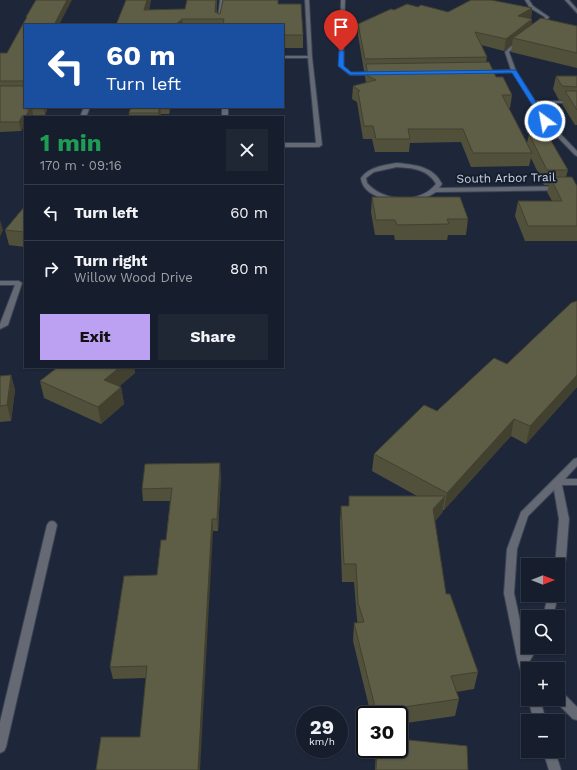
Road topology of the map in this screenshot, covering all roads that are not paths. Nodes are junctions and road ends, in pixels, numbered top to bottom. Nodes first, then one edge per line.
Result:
1 (222, 0) edge
2 (307, 0) edge
3 (343, 0) edge
4 (526, 0) edge
5 (568, 0) edge
6 (577, 12) edge
7 (219, 24) edge
8 (536, 30) edge
9 (523, 38) edge
10 (284, 57) edge
11 (310, 57) junction
12 (514, 71) junction
13 (476, 72) edge
14 (379, 74) edge
15 (533, 102) junction
16 (577, 102) edge
17 (284, 145) edge
18 (577, 154) edge
19 (577, 188) edge
20 (436, 190) junction
21 (0, 283) edge
22 (0, 327) edge
23 (577, 461) edge
24 (557, 482) junction
25 (577, 482) edge
26 (52, 525) dead end
27 (561, 558) edge
28 (526, 662) edge
29 (565, 703) edge
30 (577, 715) edge
31 (0, 747) edge
32 (551, 758) edge
33 (555, 770) edge

1 - 7 street
2 - 11 street
3 - 14 street
4 - 8 street
5 - 6 street
9 - 12 street
10 - 11 street
11 - 17 street
12 - 13 street
12 - 15 street
15 - 16 street
15 - 18 street
19 - 20 street, South Arbor Trail
20 - 20 street, South Arbor Trail
21 - 22 street
23 - 24 street
24 - 25 street
24 - 27 street
24 - 28 street
26 - 31 street
29 - 30 street
32 - 33 street

